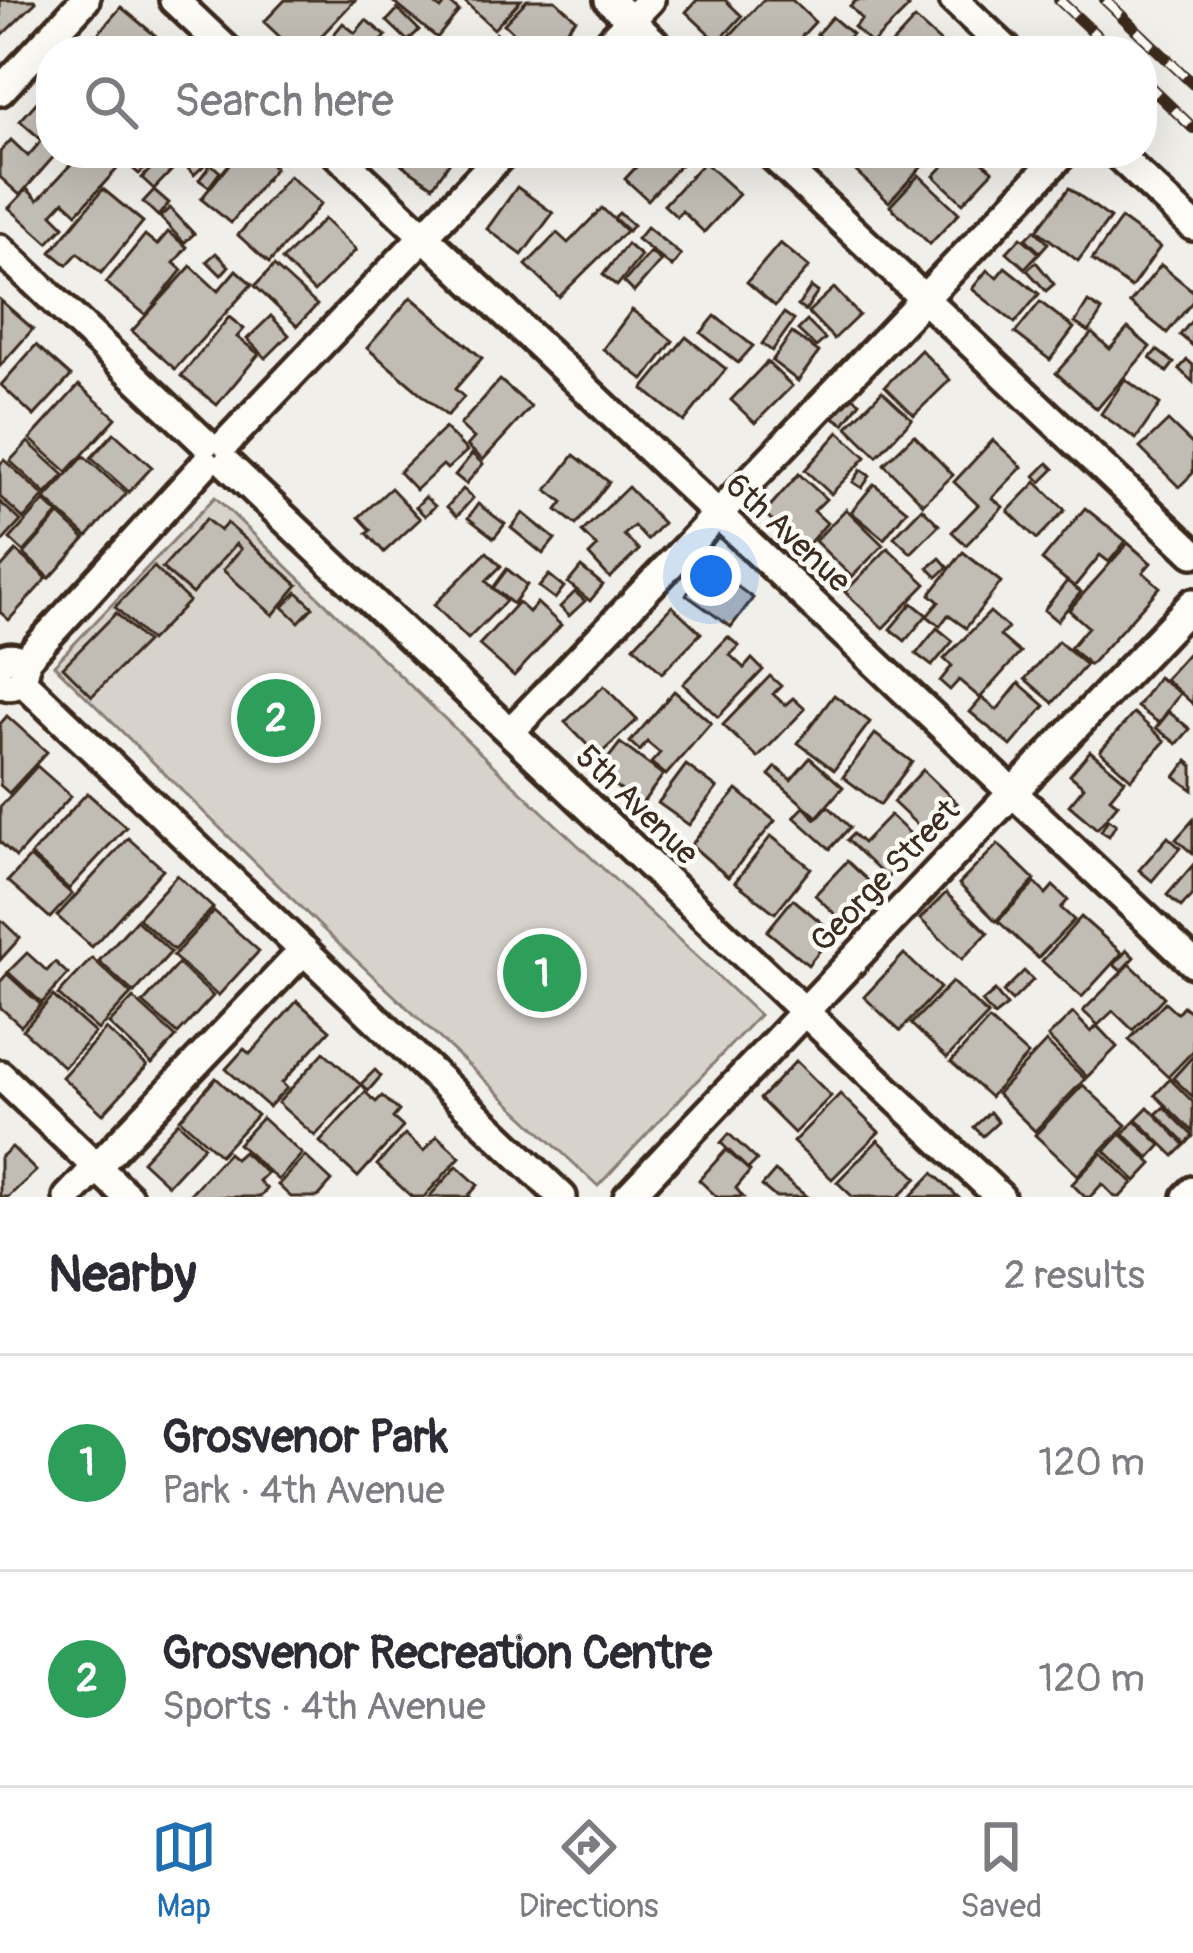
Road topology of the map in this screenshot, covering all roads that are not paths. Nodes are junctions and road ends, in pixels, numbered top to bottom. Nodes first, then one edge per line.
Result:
1 (86, 0) edge
2 (174, 0) edge
3 (609, 0) edge
4 (955, 0) edge
5 (640, 10) edge
6 (52, 36) edge
7 (212, 36) edge
8 (615, 36) edge
9 (992, 36) edge
10 (36, 53) edge
11 (0, 91) edge
12 (352, 168) edge
13 (489, 168) edge
14 (786, 168) edge
15 (1049, 168) edge
16 (1132, 168) edge
17 (1193, 226) edge
18 (424, 236) junction
19 (0, 249) edge
20 (924, 299) junction
21 (216, 453) junction
22 (718, 514) junction
23 (1193, 553) edge
24 (1193, 603) edge
25 (11, 672) edge
26 (510, 732) junction
27 (1013, 792) junction
28 (304, 950) junction
29 (1193, 963) edge
30 (804, 1012) junction
31 (0, 1075) edge
32 (97, 1167) junction
33 (68, 1197) edge
34 (128, 1197) edge
35 (562, 1197) edge
36 (628, 1197) edge
37 (1000, 1197) edge

1 - 6 street
2 - 7 street
3 - 5 street
4 - 9 street
5 - 8 street
10 - 11 street
12 - 18 street, 6th Avenue
13 - 18 street
14 - 20 street
15 - 20 street
16 - 17 street
18 - 21 street
18 - 22 street, 6th Avenue
19 - 21 street, 5th Avenue
20 - 22 street
20 - 23 street
21 - 25 street
21 - 26 street, 5th Avenue
22 - 26 street
22 - 27 street, 6th Avenue
24 - 27 street, George Street
25 - 28 street
26 - 30 street, 5th Avenue
27 - 29 street, 6th Avenue
27 - 30 street, George Street
28 - 32 street
28 - 35 street
30 - 36 street, George Street
30 - 37 street, 5th Avenue
31 - 32 street
32 - 33 street
32 - 34 street

